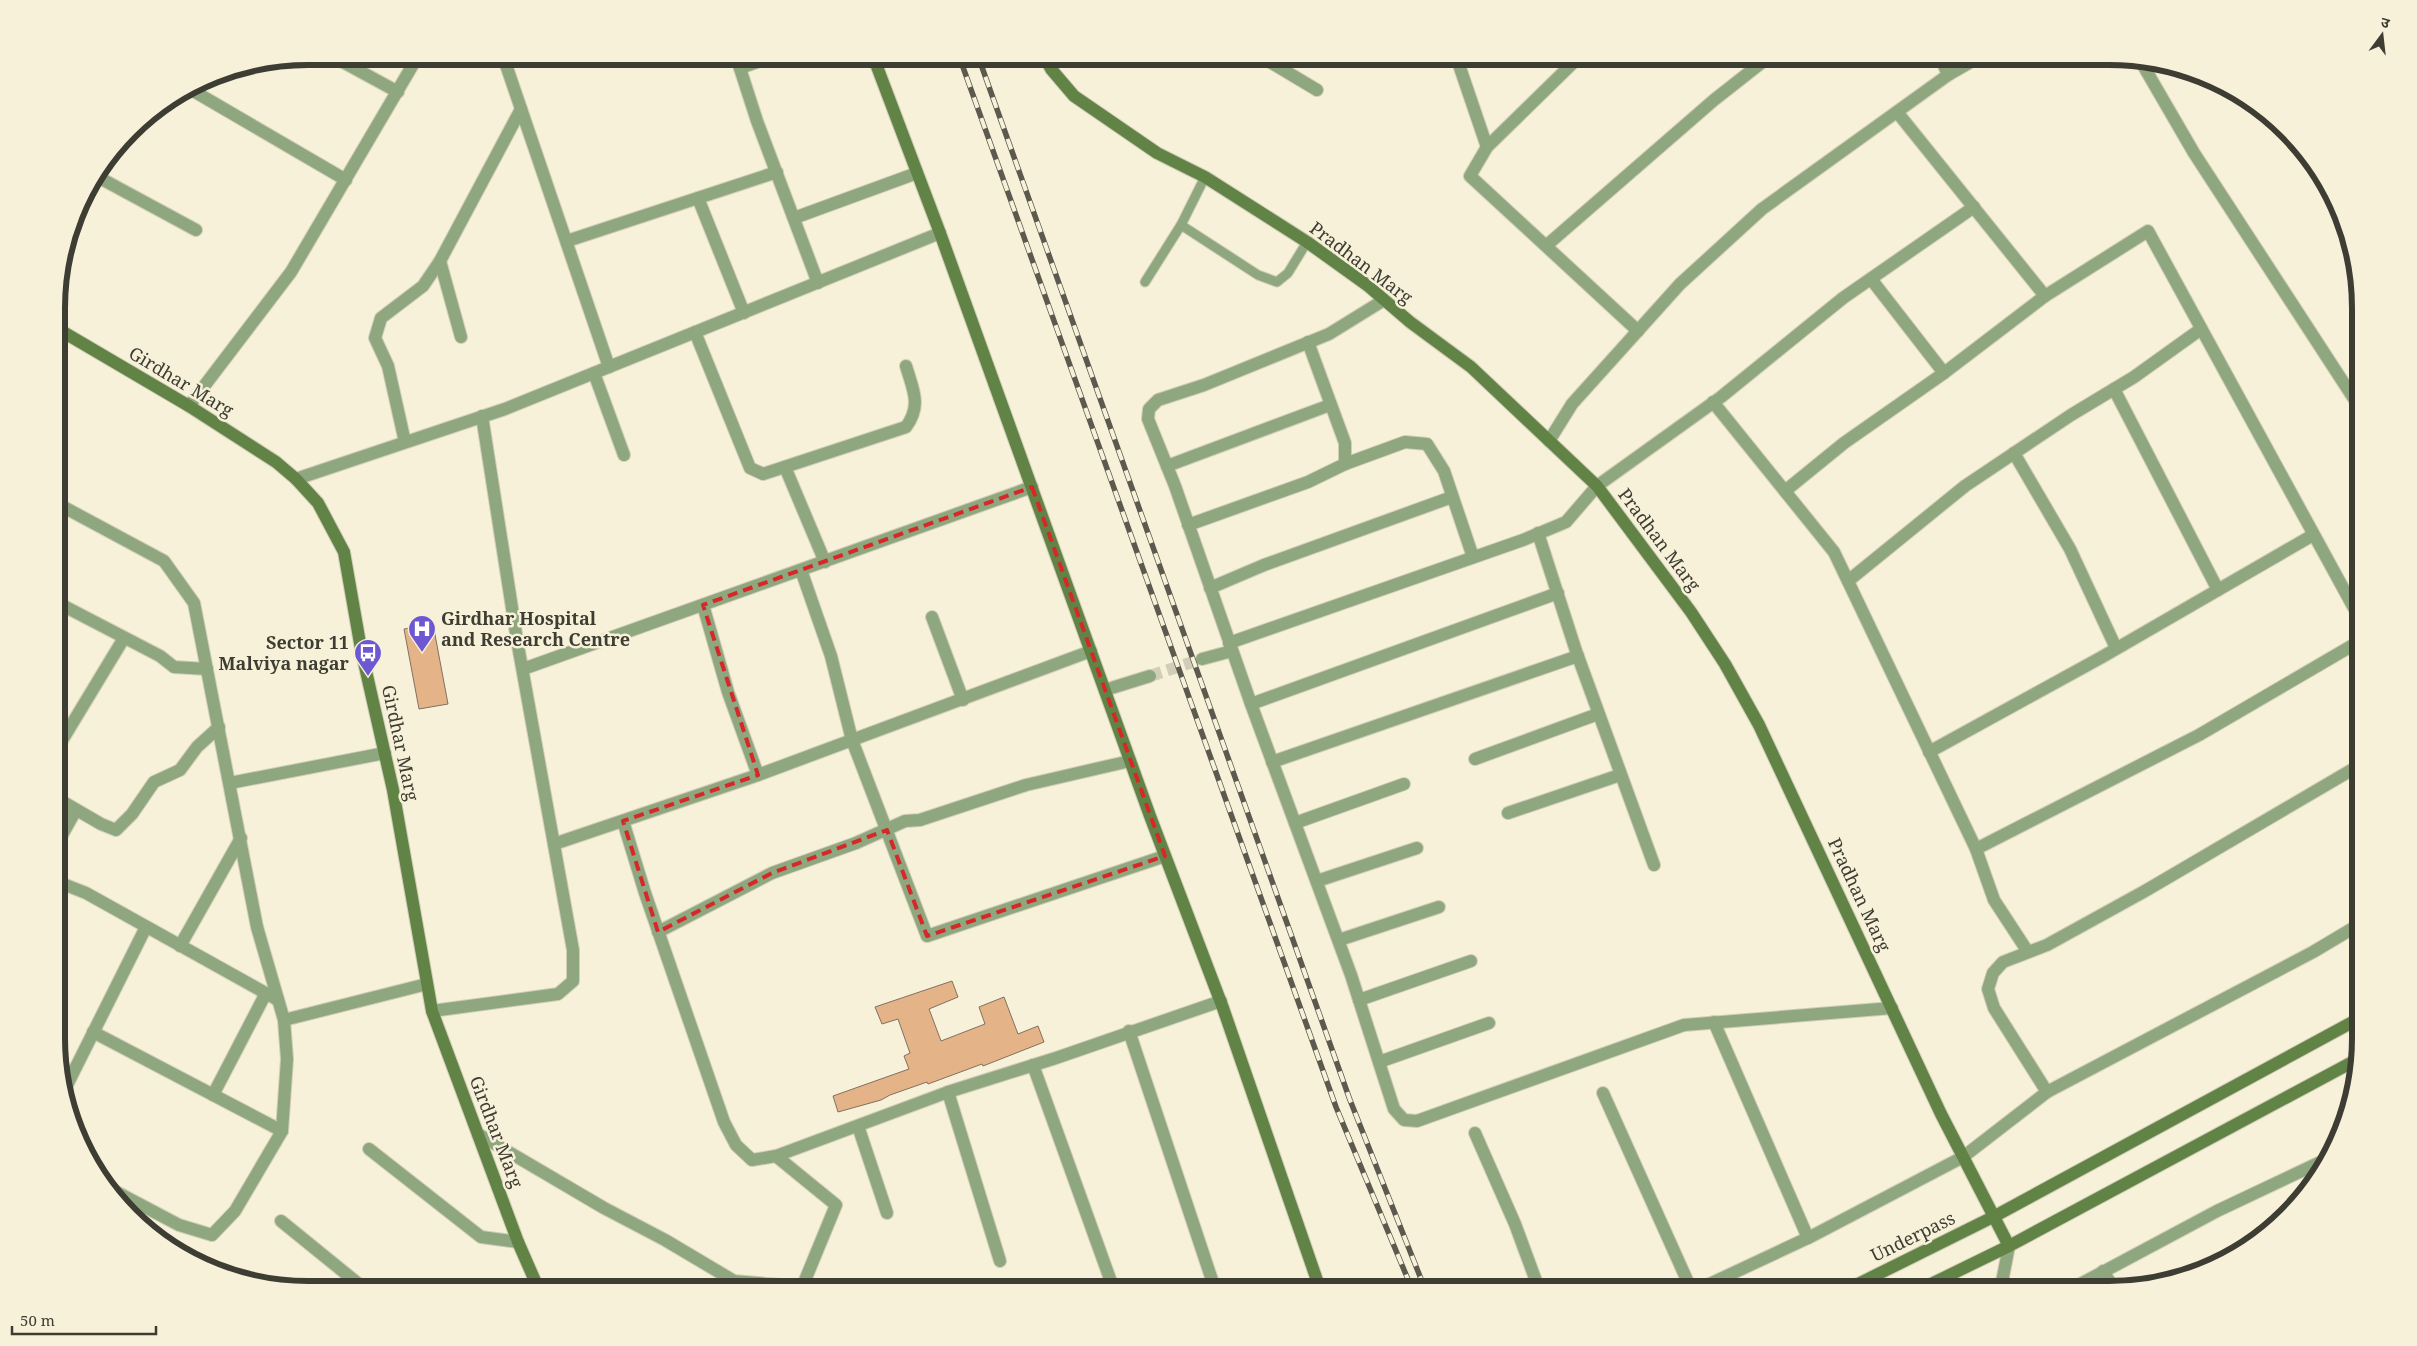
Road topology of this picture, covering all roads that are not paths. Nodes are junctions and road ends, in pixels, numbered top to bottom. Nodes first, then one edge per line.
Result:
1 (348, 65) edge
2 (413, 65) edge
3 (506, 65) edge
4 (739, 65) edge
5 (876, 65) edge
6 (1049, 65) edge
7 (1275, 65) edge
8 (1459, 65) edge
9 (1562, 65) edge
10 (1759, 65) edge
11 (1944, 65) edge
12 (1965, 65) edge
13 (2144, 68) edge
14 (1948, 75) junction
15 (1317, 90) dead end
16 (398, 92) junction
17 (196, 93) edge
18 (521, 109) junction
19 (1897, 112) junction
20 (1487, 147) junction
21 (776, 172) junction
22 (917, 173) junction
23 (1205, 177) junction
24 (102, 179) edge
25 (346, 180) junction
26 (698, 198) junction
27 (1974, 207) junction
28 (794, 218) junction
29 (1181, 225) junction
30 (196, 230) dead end
31 (940, 233) junction
32 (567, 242) junction
33 (1307, 242) junction
34 (1547, 245) junction
35 (440, 260) junction
36 (1872, 279) junction
37 (1145, 282) dead end
38 (818, 283) junction
39 (2045, 296) junction
40 (1384, 300) junction
41 (744, 313) junction
42 (2201, 329) junction
43 (1638, 331) junction
44 (65, 332) edge
45 (695, 332) junction
46 (461, 337) dead end
47 (1308, 342) junction
48 (906, 366) dead end
49 (609, 367) junction
50 (594, 373) junction
51 (1944, 373) junction
52 (2114, 389) junction
53 (2352, 396) edge
54 (1713, 402) junction
55 (1330, 405) junction
56 (189, 406) junction
57 (482, 416) junction
58 (1549, 441) junction
59 (405, 442) junction
60 (2014, 453) junction
61 (624, 455) dead end
62 (1345, 464) junction
63 (1167, 466) junction
64 (785, 468) junction
65 (296, 478) junction
66 (1597, 486) junction
67 (1032, 487) junction
68 (1785, 491) junction
69 (1452, 496) junction
70 (65, 508) edge
71 (1188, 525) junction
72 (1538, 533) junction
73 (2314, 535) junction
74 (1472, 557) junction
75 (825, 562) junction
76 (801, 570) junction
77 (1848, 582) junction
78 (1210, 588) junction
79 (2218, 590) junction
80 (1558, 594) junction
81 (2352, 604) edge
82 (704, 605) junction
83 (65, 607) edge
84 (932, 617) dead end
85 (124, 638) junction
86 (2352, 646) edge
87 (1231, 647) junction
88 (2116, 648) junction
89 (1091, 651) junction
90 (1578, 656) junction
91 (1202, 659) tunnel mouth
92 (208, 669) junction
93 (522, 669) junction
94 (1150, 676) tunnel mouth
95 (1105, 690) junction
96 (963, 700) junction
97 (1251, 704) junction
98 (1598, 714) junction
99 (219, 727) junction
100 (65, 735) edge
101 (852, 740) junction
102 (1928, 752) junction
103 (385, 753) junction
104 (1475, 759) dead end
105 (1130, 761) junction
106 (1272, 762) junction
107 (2352, 770) edge
108 (758, 775) junction
109 (1620, 775) junction
110 (230, 783) junction
111 (1404, 784) dead end
112 (65, 803) edge
113 (76, 810) junction
114 (1508, 813) dead end
115 (623, 821) junction
116 (1295, 823) junction
117 (65, 830) edge
118 (887, 830) junction
119 (241, 838) junction
120 (554, 844) junction
121 (1417, 848) dead end
122 (1976, 849) junction
123 (1165, 856) junction
124 (1654, 865) dead end
125 (1317, 881) junction
126 (65, 885) edge
127 (1439, 907) dead end
128 (146, 926) junction
129 (2352, 929) edge
130 (658, 932) junction
131 (1339, 940) junction
132 (180, 946) junction
133 (2028, 952) junction
134 (1471, 961) dead end
135 (427, 984) junction
136 (266, 993) junction
137 (278, 1000) junction
138 (1360, 1000) junction
139 (1221, 1001) junction
140 (1892, 1008) junction
141 (432, 1010) junction
142 (284, 1020) junction
143 (1714, 1022) junction
144 (2352, 1022) edge
145 (1488, 1024) dead end
146 (1130, 1031) junction
147 (93, 1032) junction
148 (1379, 1062) junction
149 (2350, 1063) edge
150 (1033, 1065) junction
151 (69, 1080) edge
152 (948, 1092) junction
153 (2047, 1092) junction
154 (1603, 1093) dead end
155 (213, 1095) junction
156 (858, 1126) junction
157 (282, 1131) junction
158 (1474, 1133) dead end
159 (478, 1134) junction
160 (369, 1149) dead end
161 (776, 1156) junction
162 (1963, 1157) junction
163 (2316, 1164) edge
164 (123, 1195) edge
165 (886, 1213) dead end
166 (1995, 1216) junction
167 (281, 1221) dead end
168 (1808, 1238) junction
169 (518, 1242) junction
170 (2009, 1246) junction
171 (1000, 1261) dead end
172 (2103, 1271) junction
173 (355, 1281) edge
174 (536, 1281) edge
175 (734, 1281) edge
176 (807, 1281) edge
177 (1111, 1281) edge
178 (1212, 1281) edge
179 (1317, 1281) edge
180 (1536, 1281) edge
181 (1687, 1281) edge
182 (1716, 1281) edge
183 (1864, 1281) edge
184 (1937, 1281) edge
185 (2002, 1281) edge
186 (2085, 1281) edge
187 (2109, 1281) edge

1 - 16 street
2 - 16 street
3 - 18 street
4 - 21 street
5 - 22 street
6 - 23 street, Pradhan Marg
7 - 15 street
8 - 20 street
9 - 20 street
10 - 34 street
11 - 14 street
12 - 14 street
13 - 53 street
14 - 19 street
16 - 25 street
17 - 25 street
18 - 32 street
18 - 35 street
19 - 27 street
19 - 43 street
20 - 34 street
21 - 26 street
21 - 28 street
22 - 28 street
22 - 31 street
23 - 29 lane
23 - 33 street, Pradhan Marg
24 - 30 street
25 - 56 street
26 - 32 street
26 - 41 street
27 - 36 street
27 - 39 street
28 - 38 street
29 - 33 lane
29 - 37 lane
31 - 38 street
31 - 67 street
32 - 49 street
33 - 40 street, Pradhan Marg
34 - 43 street
35 - 46 street
35 - 59 street
36 - 51 street
36 - 54 street
38 - 41 street
39 - 42 street
39 - 51 street
40 - 47 street
40 - 58 street, Pradhan Marg
41 - 45 street
42 - 52 street
42 - 73 street
43 - 58 street
44 - 56 street, Girdhar Marg
45 - 49 street
45 - 64 street
47 - 55 street
47 - 63 street
48 - 64 street
49 - 50 street
50 - 57 street
50 - 61 street
51 - 68 street
52 - 60 street
52 - 79 street
54 - 66 street
54 - 68 street
55 - 62 street
55 - 63 street
56 - 65 street, Girdhar Marg
57 - 59 street
57 - 93 street
58 - 66 street, Pradhan Marg
59 - 65 street
60 - 77 street
60 - 88 street
62 - 69 street
62 - 71 street
63 - 71 street
64 - 75 street
65 - 103 street, Girdhar Marg
66 - 72 street
66 - 140 street, Pradhan Marg
67 - 75 street
67 - 89 street
68 - 77 street
69 - 74 street
69 - 78 street
70 - 92 street
71 - 78 street
72 - 74 street
72 - 80 street
73 - 79 street
73 - 81 street
74 - 87 street
75 - 76 street
76 - 82 street
76 - 101 street
77 - 102 street
78 - 87 street
79 - 88 street
80 - 90 street
80 - 97 street
82 - 93 street
82 - 108 street
83 - 85 street
84 - 96 street
85 - 92 street
85 - 100 street
86 - 122 street
87 - 91 street
87 - 97 street
88 - 102 street
89 - 95 street
89 - 96 street
90 - 98 street
90 - 106 street
92 - 99 street
93 - 120 street
94 - 95 street
95 - 105 street
96 - 101 street
97 - 106 street
98 - 104 street
98 - 109 street
99 - 110 street
99 - 113 street
101 - 108 street
101 - 118 street
102 - 122 street
103 - 110 street
103 - 135 street, Girdhar Marg
105 - 118 street
105 - 123 street
106 - 116 street
107 - 133 street
108 - 115 street
109 - 114 street
109 - 124 street
110 - 119 street
111 - 116 street
112 - 113 street
113 - 117 street
115 - 120 street
115 - 130 street
116 - 125 street
118 - 123 street
118 - 130 street
119 - 132 street
119 - 137 street
120 - 141 street
121 - 125 street
122 - 133 street
123 - 139 street
125 - 131 street
126 - 128 street
127 - 131 street
128 - 132 street
128 - 147 street
129 - 153 street
130 - 161 street
131 - 138 street
132 - 136 street
133 - 153 street
134 - 138 street
135 - 141 street, Girdhar Marg
135 - 142 street
136 - 137 street
136 - 155 street
137 - 142 street
138 - 148 street
139 - 146 street
139 - 179 street
140 - 143 street
140 - 162 street, Pradhan Marg
141 - 159 street, Girdhar Marg
142 - 157 street
143 - 148 street
143 - 168 street
144 - 166 street, Underpass
145 - 148 street
146 - 150 street
146 - 178 street
147 - 151 street
147 - 155 street
149 - 170 street
150 - 152 street
150 - 177 street
152 - 156 street
152 - 171 street
153 - 162 street
154 - 181 street
155 - 157 street
156 - 161 street
156 - 165 street
157 - 164 street
158 - 180 street
159 - 169 street, Girdhar Marg
159 - 175 street
160 - 169 street
161 - 176 street
162 - 166 street, Pradhan Marg
162 - 168 street
163 - 172 street
166 - 170 street, Pradhan Marg
166 - 183 street, Underpass
167 - 173 street
168 - 182 street
169 - 174 street, Girdhar Marg
170 - 184 street
170 - 185 street
172 - 186 street
172 - 187 street

